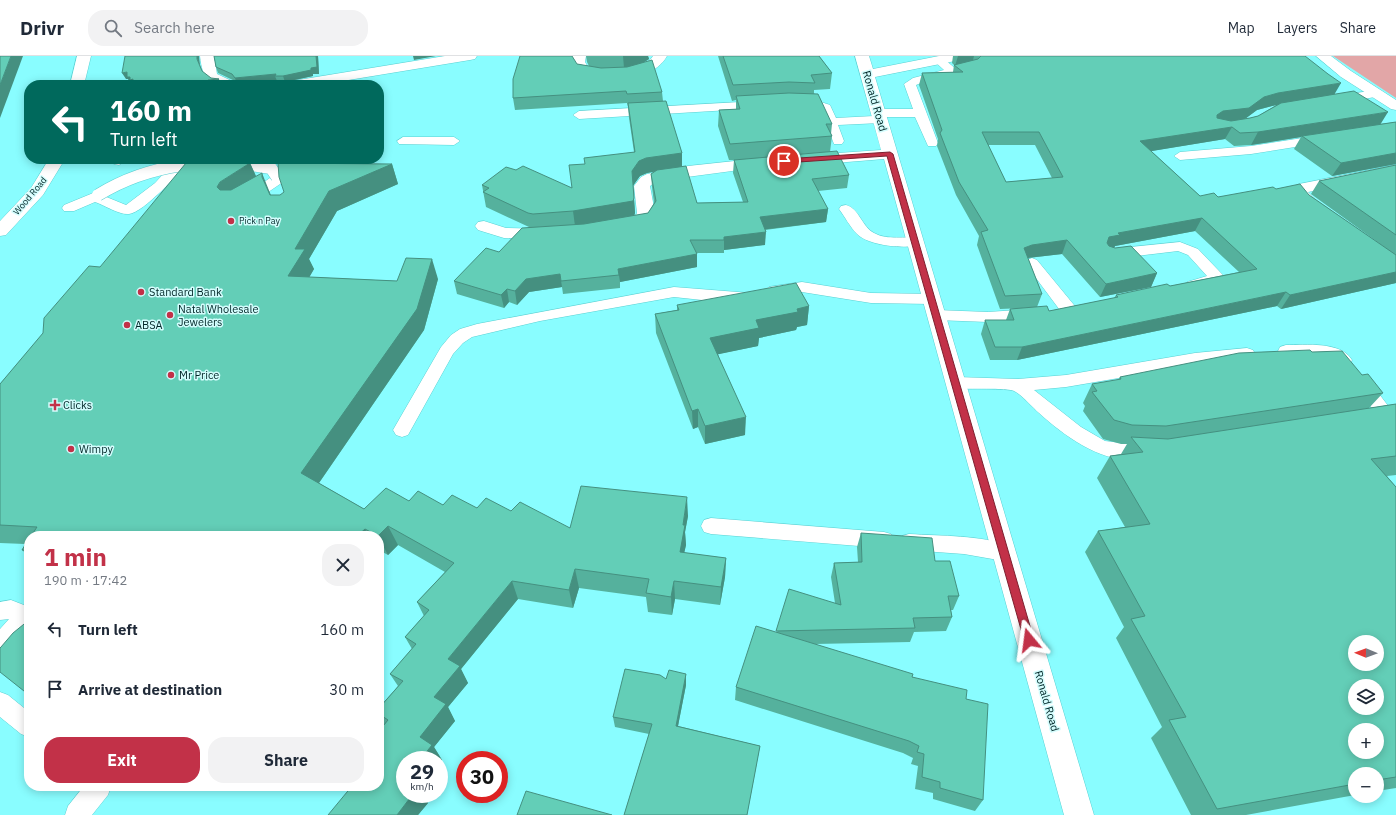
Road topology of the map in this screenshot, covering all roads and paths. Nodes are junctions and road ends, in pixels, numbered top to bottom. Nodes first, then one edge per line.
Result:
1 (84, 56) edge
2 (207, 56) edge
3 (470, 56) edge
4 (579, 56) edge
5 (660, 56) edge
6 (960, 56) edge
7 (1323, 56) edge
8 (940, 60) junction
9 (865, 65) edge
10 (965, 69) edge
11 (953, 72) junction
12 (78, 80) edge
13 (215, 80) edge
14 (323, 80) edge
15 (1376, 94) junction
16 (1324, 102) edge
17 (772, 104) edge
18 (788, 104) edge
19 (1396, 106) edge
20 (920, 113) junction
21 (579, 115) dead end
22 (879, 116) junction
23 (833, 122) junction
24 (1335, 137) edge
25 (403, 141) dead end
26 (454, 141) dead end
27 (838, 141) dead end
28 (932, 142) dead end
29 (890, 154) junction
30 (1180, 156) dead end
31 (54, 164) edge
32 (180, 164) edge
33 (181, 164) edge
34 (246, 164) edge
35 (1396, 170) edge
36 (277, 178) junction
37 (97, 196) junction
38 (279, 196) edge
39 (235, 206) edge
40 (70, 208) dead end
41 (846, 209) dead end
42 (1327, 216) edge
43 (6, 218) edge
44 (484, 226) dead end
45 (608, 226) edge
46 (0, 231) edge
47 (559, 232) edge
48 (915, 242) junction
49 (1109, 254) edge
50 (1032, 263) edge
51 (1177, 288) edge
52 (934, 307) junction
53 (956, 383) junction
54 (1018, 385) junction
55 (1349, 423) edge
56 (402, 430) dead end
57 (1162, 451) edge
58 (711, 526) dead end
59 (1004, 552) junction
60 (0, 611) edge
61 (24, 614) edge
62 (24, 619) edge
63 (0, 645) edge
64 (0, 703) edge
65 (24, 722) edge
66 (95, 791) edge
67 (77, 815) edge
68 (1079, 815) edge

1 - 12 street
2 - 13 street
3 - 14 street
4 - 5 street
6 - 8 street
7 - 15 street
8 - 9 street
8 - 11 lane
9 - 22 street, Ronald Road
10 - 11 lane
11 - 20 lane
15 - 16 lane
15 - 19 street
17 - 21 lane
18 - 23 lane
20 - 22 lane
20 - 28 lane
22 - 23 lane
22 - 29 street, Ronald Road
23 - 27 lane
24 - 30 lane
25 - 26 lane
29 - 45 street
29 - 48 street, Ronald Road
31 - 43 street, Wood Road
32 - 37 lane
33 - 37 lane, bridge
34 - 36 lane, bridge
35 - 42 street
36 - 38 lane
36 - 39 lane
37 - 40 lane
41 - 48 lane
43 - 46 street, Wood Road
44 - 47 street
48 - 52 street, Ronald Road
49 - 51 lane
50 - 52 lane
52 - 53 street, Ronald Road
52 - 56 lane
53 - 54 lane
53 - 59 street, Ronald Road
54 - 55 lane
54 - 57 lane
58 - 59 lane
59 - 68 street, Ronald Road
60 - 61 lane
62 - 63 lane
64 - 65 lane
66 - 67 lane

